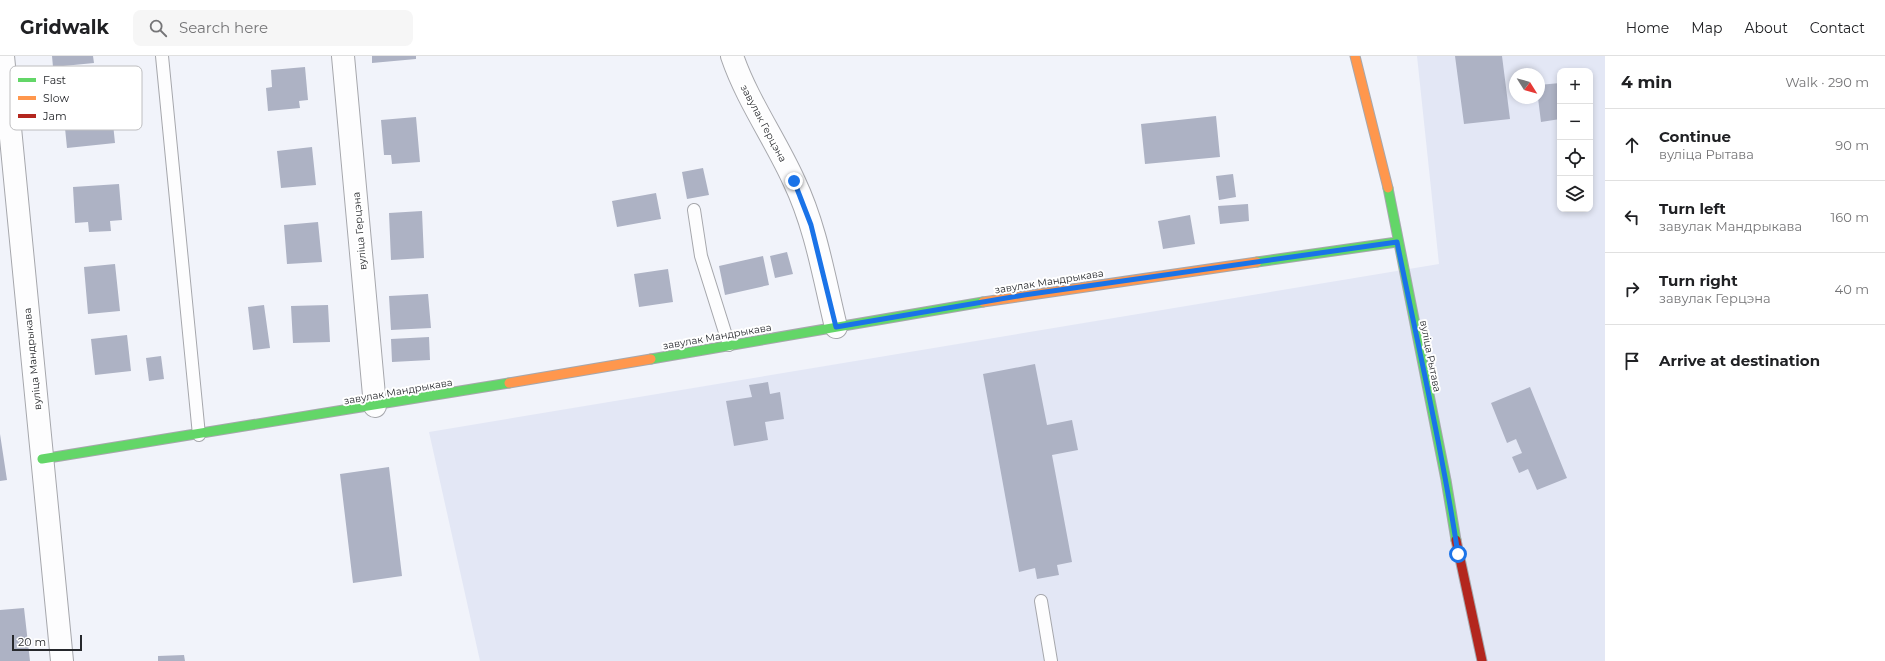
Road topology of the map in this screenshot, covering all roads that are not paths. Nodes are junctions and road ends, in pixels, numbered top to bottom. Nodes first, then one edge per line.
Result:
1 (3, 56) edge
2 (162, 56) edge
3 (343, 56) edge
4 (732, 56) edge
5 (1355, 56) edge
6 (10, 128) edge
7 (10, 130) edge
8 (694, 210) dead end
9 (1397, 242) junction
10 (836, 327) junction
11 (729, 345) junction
12 (375, 406) junction
13 (199, 435) junction
14 (42, 459) junction
15 (1041, 601) dead end
16 (62, 661) edge
17 (1051, 661) edge
18 (1482, 661) edge

1 - 6 street, вуліца Мандрыкава
2 - 13 lane
3 - 12 street, вуліца Герцэна
4 - 10 street, завулак Герцэна
5 - 9 street, вуліца Рытава
7 - 14 street, вуліца Мандрыкава
8 - 11 lane
9 - 10 street, завулак Мандрыкава
9 - 18 street, вуліца Рытава
10 - 11 street, завулак Мандрыкава
11 - 12 street, завулак Мандрыкава
12 - 13 street, завулак Мандрыкава
13 - 14 street, завулак Мандрыкава
14 - 16 street, вуліца Мандрыкава
15 - 17 lane

